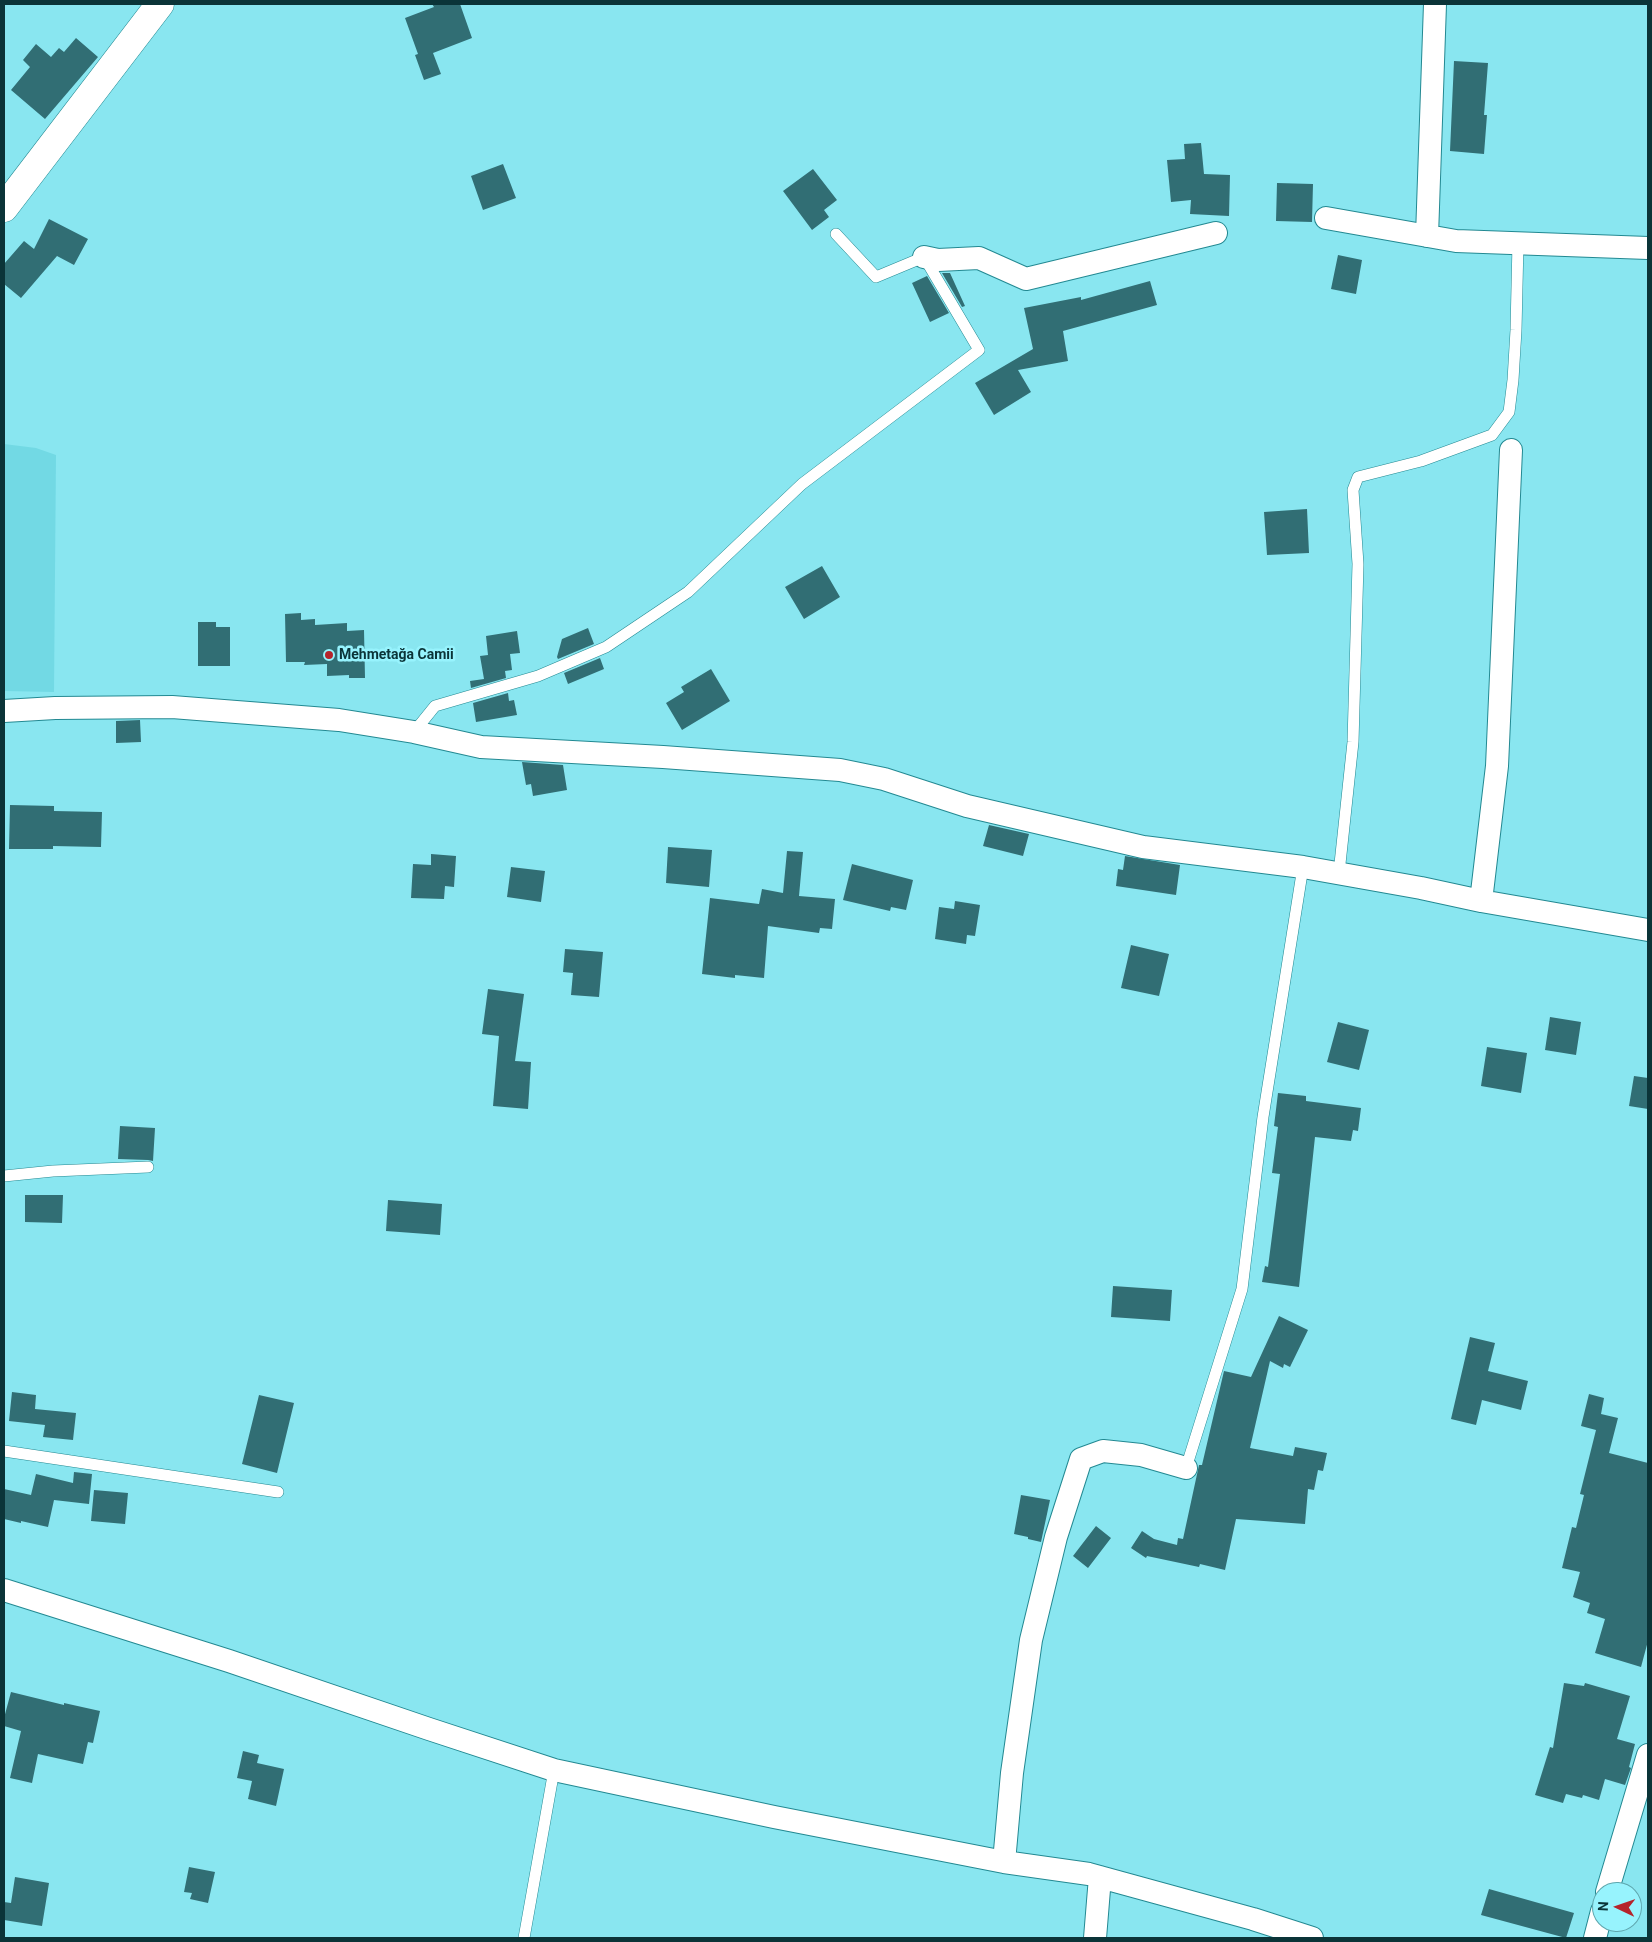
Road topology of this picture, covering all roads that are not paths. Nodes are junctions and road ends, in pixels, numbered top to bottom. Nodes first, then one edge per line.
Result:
1 (160, 4) edge
2 (1435, 4) edge
3 (4, 208) edge
4 (1326, 218) dead end
5 (1216, 233) dead end
6 (836, 234) dead end
7 (1427, 236) junction
8 (1518, 243) junction
9 (1648, 248) edge
10 (924, 257) junction
11 (1511, 450) dead end
12 (4, 711) edge
13 (414, 732) junction
14 (1302, 867) junction
15 (1339, 873) junction
16 (1481, 901) junction
17 (1648, 930) edge
18 (148, 1167) dead end
19 (4, 1176) edge
20 (4, 1451) edge
21 (1186, 1468) joint
22 (278, 1492) dead end
23 (4, 1590) edge
24 (1648, 1755) edge
25 (554, 1770) junction
26 (1004, 1862) junction
27 (1100, 1877) junction
28 (1610, 1882) edge
29 (524, 1938) edge
30 (1095, 1938) edge
31 (1312, 1938) edge

1 - 3 street
2 - 7 street
4 - 7 street
5 - 10 street
6 - 10 lane
7 - 8 street
8 - 9 street
8 - 15 lane
10 - 13 lane
11 - 16 street
12 - 13 street
13 - 14 street
14 - 15 street
14 - 21 lane
15 - 16 street
16 - 17 street
18 - 19 lane
20 - 22 lane
21 - 26 street
23 - 25 street
24 - 28 street
25 - 26 street
25 - 29 lane
26 - 27 street
27 - 30 street
27 - 31 street

